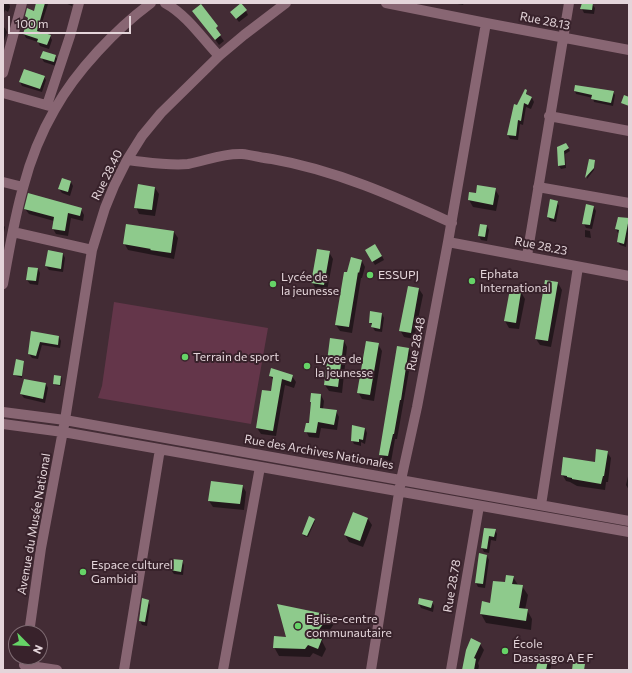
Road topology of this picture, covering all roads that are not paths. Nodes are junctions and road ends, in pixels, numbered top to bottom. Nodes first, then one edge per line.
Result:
1 (22, 3) edge
2 (79, 3) edge
3 (151, 3) edge
4 (165, 3) edge
5 (286, 3) edge
6 (386, 3) edge
7 (569, 3) edge
8 (486, 24) junction
9 (563, 38) junction
10 (629, 50) edge
11 (219, 56) junction
12 (3, 73) edge
13 (3, 93) edge
14 (51, 106) junction
15 (550, 116) junction
16 (629, 131) edge
17 (127, 160) junction
18 (3, 182) edge
19 (23, 187) junction
20 (538, 187) junction
21 (629, 203) edge
22 (452, 223) junction
23 (13, 232) junction
24 (448, 242) junction
25 (92, 250) junction
26 (527, 256) junction
27 (578, 267) junction
28 (629, 276) edge
29 (3, 284) edge
30 (3, 412) edge
31 (65, 420) junction
32 (3, 424) edge
33 (63, 432) junction
34 (160, 449) junction
35 (260, 467) junction
36 (401, 480) junction
37 (400, 492) junction
38 (541, 505) junction
39 (479, 506) junction
40 (629, 521) edge
41 (629, 532) edge
42 (30, 625) edge
43 (30, 665) edge
44 (57, 670) edge
45 (124, 670) edge
46 (223, 670) edge
47 (371, 670) edge
48 (451, 670) edge

1 - 12 street
2 - 14 street
3 - 14 street
4 - 11 street
5 - 11 street, Rue 28.40
6 - 8 street, Rue 28.13
7 - 9 street
8 - 9 street, Rue 28.13
8 - 22 street, Rue 28.48
9 - 10 street, Rue 28.13
9 - 15 street
11 - 17 street, Rue 28.40
13 - 14 street
14 - 19 street
15 - 16 street
15 - 20 street
17 - 22 street
17 - 25 street, Rue 28.40
18 - 19 street
19 - 23 street
20 - 21 street
20 - 26 street
22 - 24 street, Rue 28.48
23 - 25 street
23 - 29 street
24 - 26 street, Rue 28.23
24 - 36 street, Rue 28.48
25 - 31 street, Rue 28.40
26 - 27 street, Rue 28.23
27 - 28 street, Rue 28.23
27 - 38 street
30 - 31 street, Rue des Archives Nationales
31 - 33 street, Avenue du Musée National
31 - 36 street, Rue des Archives Nationales
32 - 33 street, Rue des Archives Nationales
33 - 34 street, Rue des Archives Nationales
33 - 42 street, Avenue du Musée National
34 - 35 street, Rue des Archives Nationales
34 - 45 street
35 - 37 street, Rue des Archives Nationales
35 - 46 street
36 - 37 street, Rue 28.48
36 - 38 street, Rue des Archives Nationales
37 - 39 street, Rue des Archives Nationales
37 - 47 street, Rue 28.48
38 - 40 street, Rue des Archives Nationales
39 - 41 street, Rue des Archives Nationales
39 - 48 street, Rue 28.78
43 - 44 street

